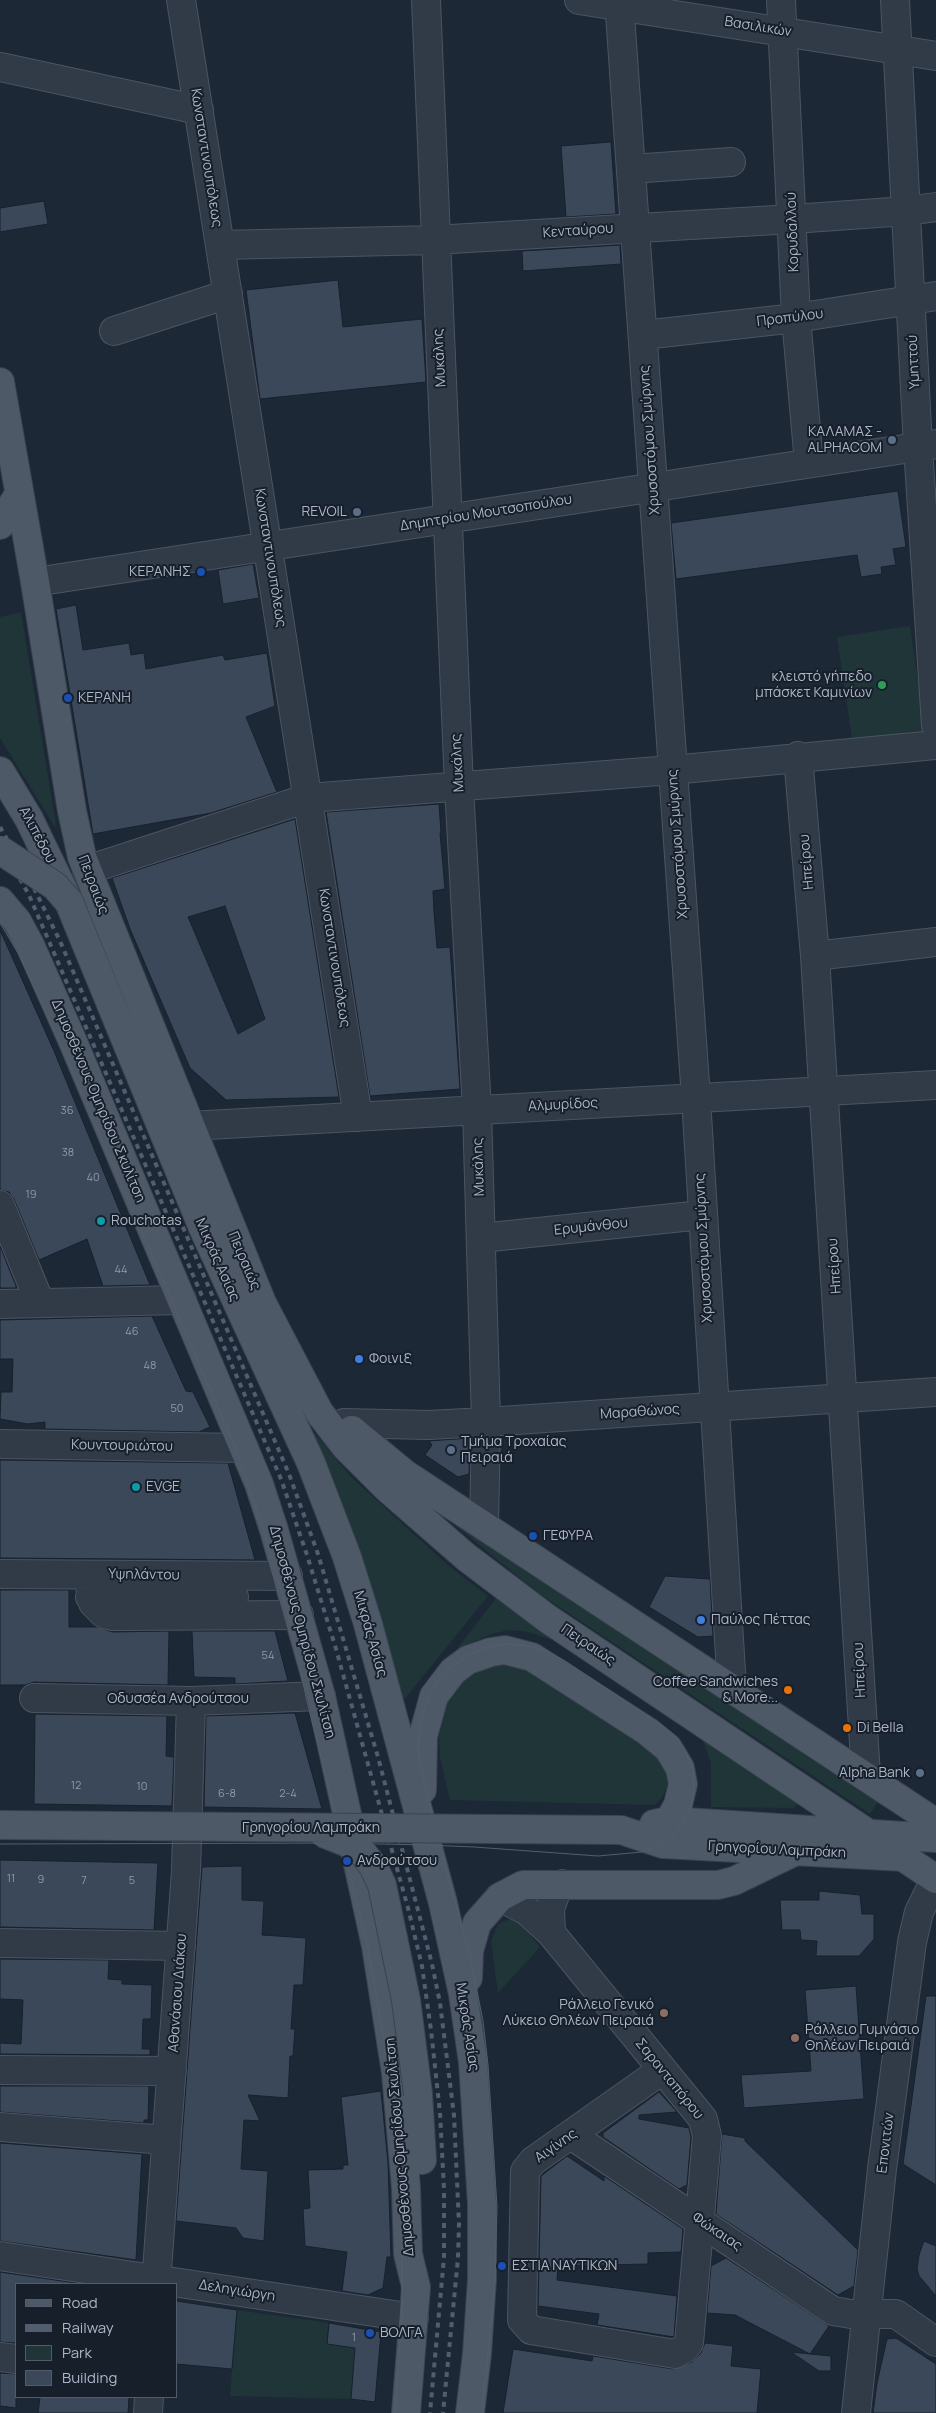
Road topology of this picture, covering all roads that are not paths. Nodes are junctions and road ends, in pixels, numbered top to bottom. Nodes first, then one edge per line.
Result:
1 (182, 0) edge
2 (426, 0) edge
3 (579, 0) edge
4 (781, 0) edge
5 (895, 0) edge
6 (619, 3) edge
7 (784, 31) junction
8 (898, 50) junction
9 (936, 56) edge
10 (0, 67) edge
11 (199, 110) junction
12 (731, 162) dead end
13 (631, 169) junction
14 (936, 207) edge
15 (906, 211) junction
16 (793, 219) junction
17 (635, 227) junction
18 (434, 240) junction
19 (220, 245) junction
20 (228, 294) junction
21 (923, 299) edge
22 (796, 318) junction
23 (114, 331) dead end
24 (643, 335) junction
25 (0, 382) edge
26 (927, 446) edge
27 (810, 463) junction
28 (653, 487) junction
29 (19, 494) junction
30 (448, 519) junction
31 (0, 525) edge
32 (268, 546) junction
33 (930, 549) edge
34 (35, 582) junction
35 (935, 697) edge
36 (936, 725) edge
37 (936, 745) edge
38 (798, 756) junction
39 (0, 770) edge
40 (672, 770) junction
41 (459, 787) junction
42 (308, 798) junction
43 (0, 850) edge
44 (87, 870) junction
45 (70, 902) junction
46 (2, 906) edge
47 (936, 942) edge
48 (815, 956) junction
49 (936, 1085) edge
50 (823, 1091) junction
51 (696, 1098) junction
52 (477, 1110) junction
53 (358, 1116) junction
54 (189, 1126) junction
55 (0, 1205) edge
56 (702, 1215) junction
57 (481, 1238) junction
58 (182, 1300) junction
59 (40, 1303) junction
60 (0, 1304) edge
61 (289, 1358) junction
62 (936, 1392) edge
63 (844, 1399) junction
64 (713, 1407) junction
65 (486, 1422) junction
66 (344, 1423) junction
67 (0, 1444) edge
68 (244, 1448) junction
69 (484, 1526) junction
70 (0, 1574) edge
71 (288, 1576) junction
72 (89, 1586) junction
73 (234, 1597) dead end
74 (299, 1616) junction
75 (732, 1688) junction
76 (322, 1696) junction
77 (34, 1698) dead end
78 (190, 1701) junction
79 (866, 1776) junction
80 (669, 1821) junction
81 (936, 1823) edge
82 (422, 1824) junction
83 (0, 1825) edge
84 (308, 1827) junction
85 (621, 1830) junction
86 (869, 1833) junction
87 (936, 1838) edge
88 (796, 1851) junction
89 (904, 1856) junction
90 (936, 1858) edge
91 (936, 1878) edge
92 (562, 1884) junction
93 (500, 1896) junction
94 (550, 1933) junction
95 (0, 1943) edge
96 (181, 1946) junction
97 (468, 2023) junction
98 (0, 2070) edge
99 (662, 2070) junction
100 (172, 2071) junction
101 (0, 2127) edge
102 (572, 2135) junction
103 (166, 2140) junction
104 (698, 2220) junction
105 (0, 2256) edge
106 (156, 2281) edge
107 (170, 2283) edge
108 (178, 2284) edge
109 (416, 2287) junction
110 (867, 2315) junction
111 (414, 2318) junction
112 (936, 2342) edge
113 (689, 2343) joint
114 (0, 2357) edge
115 (15, 2358) edge
116 (150, 2398) edge
117 (148, 2413) edge
118 (406, 2413) edge
119 (470, 2413) edge
120 (856, 2413) edge

1 - 11 street, Κωνσταντινουπόλεως
2 - 18 street, Μυκάλης
3 - 6 street, Βασιλικών
4 - 7 street, Κορυδαλλού
5 - 8 street, Υμηττού
6 - 7 street, Βασιλικών
6 - 13 street, Χρυσοστόμου Σμύρνης
7 - 8 street, Βασιλικών
7 - 16 street, Κορυδαλλού
8 - 9 street, Βασιλικών
8 - 15 street, Υμηττού
10 - 11 street
11 - 19 street, Κωνσταντινουπόλεως
12 - 13 street
13 - 17 street, Χρυσοστόμου Σμύρνης
14 - 15 street, Κενταύρου
15 - 16 street, Κενταύρου
15 - 21 street, Υμηττού
16 - 17 street, Κενταύρου
16 - 22 street, Κορυδαλλού
17 - 18 street, Κενταύρου
17 - 24 street, Χρυσοστόμου Σμύρνης
18 - 19 street, Κενταύρου
18 - 30 street, Μυκάλης
19 - 20 street, Κωνσταντινουπόλεως
20 - 23 street
20 - 32 street, Κωνσταντινουπόλεως
21 - 22 street, Προπύλου
21 - 26 street, Υμηττού
22 - 24 street, Προπύλου
22 - 27 street, Κορυδαλλού
24 - 28 street, Χρυσοστόμου Σμύρνης
25 - 29 main road, Πειραιώς
26 - 27 street, Δημητρίου Μουτσοπούλου
26 - 33 street, Υμηττού
27 - 28 street, Δημητρίου Μουτσοπούλου
28 - 30 street, Δημητρίου Μουτσοπούλου
28 - 40 street, Χρυσοστόμου Σμύρνης
29 - 31 main road
29 - 34 main road, Πειραιώς
30 - 32 street, Δημητρίου Μουτσοπούλου
30 - 41 street, Μυκάλης
32 - 34 street, Δημητρίου Μουτσοπούλου
32 - 42 street, Κωνσταντινουπόλεως
33 - 35 street, Υμηττού
34 - 44 main road, Πειραιώς
35 - 36 street, Υμηττού
37 - 38 street
38 - 40 street
38 - 48 street, Ηπείρου
39 - 45 main road, Αλιπέδου
40 - 41 street
40 - 51 street, Χρυσοστόμου Σμύρνης
41 - 42 street
41 - 52 street, Μυκάλης
42 - 44 street
42 - 53 street, Κωνσταντινουπόλεως
43 - 45 main road, bridge
44 - 54 main road, Πειραιώς
45 - 82 main road, Μικράς Ασίας
46 - 58 main road, Δημοσθένους Ομηρίδου Σκυλίτση
47 - 48 street
48 - 50 street, Ηπείρου
49 - 50 street, Αλμυρίδος
50 - 51 street, Αλμυρίδος
50 - 63 street, Ηπείρου
51 - 52 street, Αλμυρίδος
51 - 56 street, Χρυσοστόμου Σμύρνης
52 - 53 street, Αλμυρίδος
52 - 57 street, Μυκάλης
53 - 54 street, Αλμυρίδος
54 - 61 main road, Πειραιώς
55 - 59 street
56 - 57 street, Ερυμάνθου
56 - 64 street, Χρυσοστόμου Σμύρνης
57 - 65 street, Μυκάλης
58 - 59 street
58 - 68 main road, Δημοσθένους Ομηρίδου Σκυλίτση
59 - 60 street
61 - 66 main road, Πειραιώς
61 - 86 main road, Πειραιώς
62 - 63 street, Μαραθώνος
63 - 64 street, Μαραθώνος
63 - 79 street, Ηπείρου
64 - 65 street, Μαραθώνος
64 - 75 street, Χρυσοστόμου Σμύρνης
65 - 66 street, Μαραθώνος
65 - 69 street, Μυκάλης
66 - 69 main road, Πειραιώς
67 - 68 street, Κουντουριώτου
68 - 71 main road, Δημοσθένους Ομηρίδου Σκυλίτση
69 - 75 main road, Πειραιώς
70 - 72 street, Υψηλάντου
71 - 72 street, Υψηλάντου
71 - 74 main road, Δημοσθένους Ομηρίδου Σκυλίτση
72 - 73 street
72 - 74 street
74 - 76 main road, Δημοσθένους Ομηρίδου Σκυλίτση
75 - 79 main road, Πειραιώς
76 - 78 street, Οδυσσέα Ανδρούτσου
76 - 109 main road, Δημοσθένους Ομηρίδου Σκυλίτση
77 - 78 street, Οδυσσέα Ανδρούτσου
78 - 96 street, Αθανάσιου Διάκου
79 - 81 main road, Πειραιώς
80 - 82 main road
80 - 85 main road, Γρηγορίου Λαμπράκη
80 - 86 main road, Γρηγορίου Λαμπράκη
82 - 97 main road, Μικράς Ασίας
83 - 84 main road, Γρηγορίου Λαμπράκη, bridge
84 - 85 main road, Γρηγορίου Λαμπράκη, bridge
84 - 109 main road, bridge
85 - 88 main road, Γρηγορίου Λαμπράκη
86 - 87 main road, Γρηγορίου Λαμπράκη
86 - 89 main road, Πειραιώς
88 - 89 main road, Γρηγορίου Λαμπράκη
88 - 92 main road
89 - 90 main road, Γρηγορίου Λαμπράκη
89 - 91 main road, Πειραιώς
91 - 110 street, Επονιτών
92 - 93 main road
92 - 94 street
93 - 94 street, Σαρανταπόρου
93 - 97 main road
94 - 99 street, Σαρανταπόρου
95 - 96 street
96 - 100 street, Αθανάσιου Διάκου
97 - 119 main road, Μικράς Ασίας
98 - 100 street
99 - 102 street, Αιγίνης
99 - 104 street, Σαρανταπόρου
100 - 103 street, Αθανάσιου Διάκου
101 - 103 street
102 - 104 street, Φώκαιας
102 - 113 street, Αιγίνης
103 - 106 street, Αθανάσιου Διάκου
104 - 110 street, Φώκαιας
104 - 113 street, Σαρανταπόρου
105 - 106 street, Δεληγιώργη
106 - 107 street, Δεληγιώργη
108 - 111 street, Δεληγιώργη
109 - 111 main road, Δημοσθένους Ομηρίδου Σκυλίτση
110 - 112 street, Φώκαιας
110 - 120 street, Επονιτών
111 - 118 main road, Δημοσθένους Ομηρίδου Σκυλίτση
114 - 115 street
116 - 117 street

